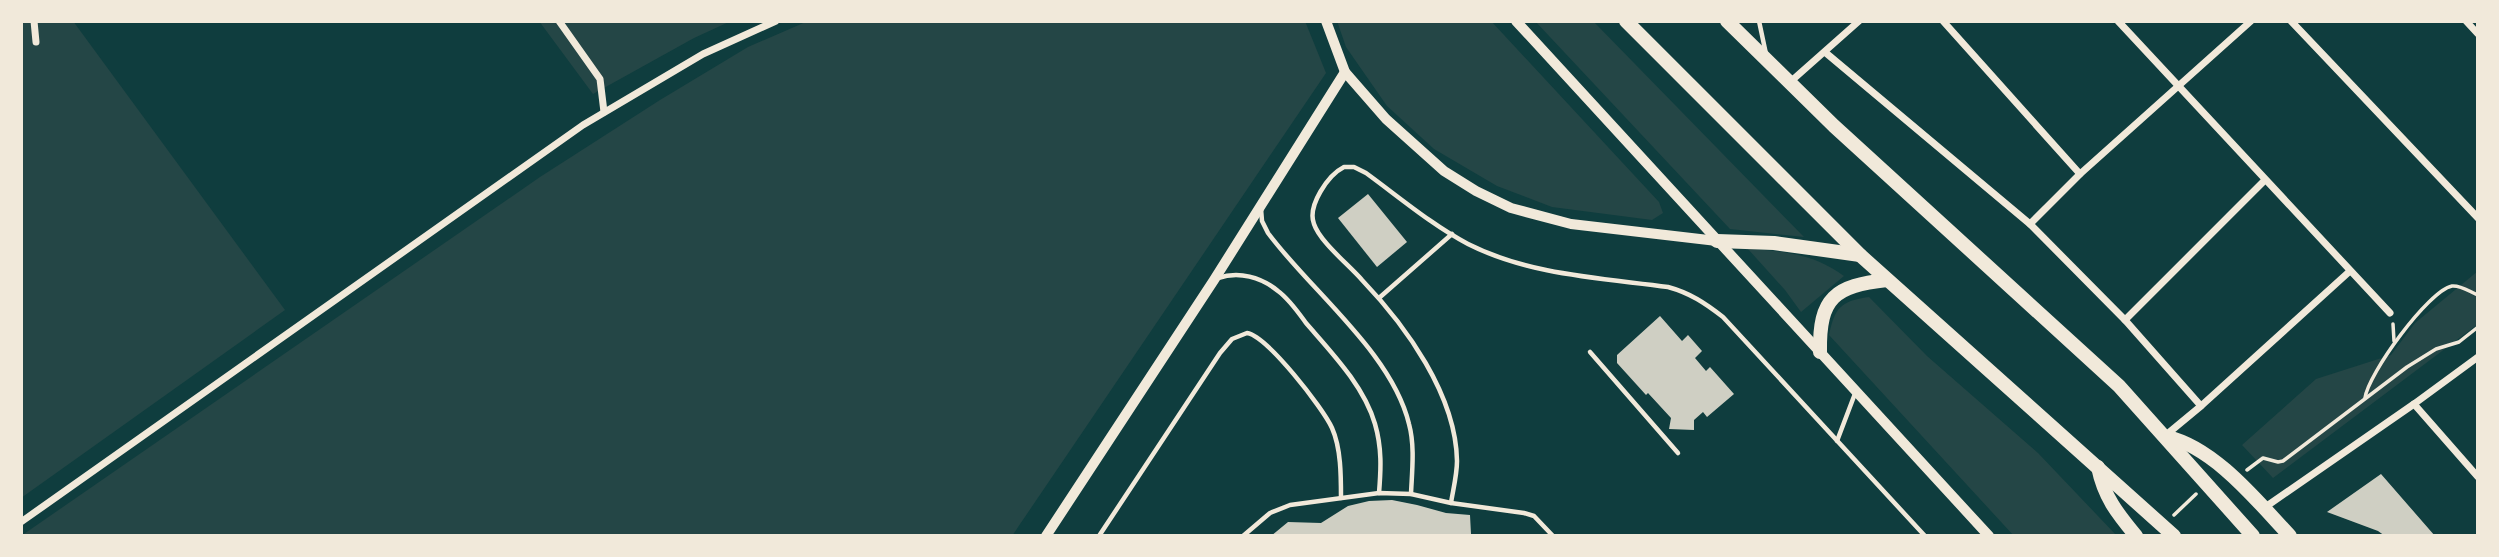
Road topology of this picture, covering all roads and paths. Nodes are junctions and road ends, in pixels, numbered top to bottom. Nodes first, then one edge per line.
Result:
1 (34, 21) edge
2 (559, 21) edge
3 (776, 21) edge
4 (1326, 21) edge
5 (1516, 21) edge
6 (1626, 21) edge
7 (1727, 21) edge
8 (1759, 21) edge
9 (1858, 21) edge
10 (1943, 21) edge
11 (2118, 21) edge
12 (2250, 21) edge
13 (2291, 21) edge
14 (2466, 21) edge
15 (2478, 34) edge
16 (36, 41) dead end
17 (1826, 53) junction
18 (1768, 62) junction
19 (1345, 72) junction
20 (1789, 84) junction
21 (2179, 87) junction
22 (604, 112) junction
23 (2080, 174) junction
24 (2265, 180) junction
25 (1262, 201) junction
26 (2478, 218) edge
27 (2030, 224) junction
28 (1451, 234) junction
29 (1717, 241) junction
30 (1860, 255) junction
31 (2350, 271) junction
32 (1887, 279) junction
33 (1214, 280) junction
34 (2478, 295) edge
35 (1379, 298) junction
36 (2390, 313) dead end
37 (2125, 320) junction
38 (2478, 327) edge
39 (1590, 352) dead end
40 (1820, 352) junction
41 (2478, 356) edge
42 (1856, 390) junction
43 (2365, 398) junction
44 (2414, 404) junction
45 (2201, 406) junction
46 (2166, 436) junction
47 (1837, 442) junction
48 (1678, 453) dead end
49 (2098, 467) junction
50 (2244, 472) dead end
51 (2478, 477) edge
52 (2202, 489) dead end
53 (1379, 493) junction
54 (1411, 494) junction
55 (1341, 498) junction
56 (1451, 503) junction
57 (2263, 508) junction
58 (2172, 517) dead end
59 (21, 522) edge
60 (1046, 536) edge
61 (1099, 536) edge
62 (1243, 536) edge
63 (1553, 536) edge
64 (1925, 536) edge
65 (1989, 536) edge
66 (2136, 536) edge
67 (2174, 536) edge
68 (2253, 536) edge
69 (2290, 536) edge

1 - 16 street
2 - 22 street
3 - 22 street
4 - 19 street
5 - 29 street
6 - 30 main road
7 - 18 main road
8 - 18 lane
9 - 17 street
10 - 23 street
11 - 21 street
12 - 21 street
13 - 26 street
14 - 15 street
17 - 20 street
17 - 27 street
18 - 20 main road
19 - 25 street
19 - 29 street
20 - 46 main road
21 - 23 street
21 - 24 street
22 - 59 street
23 - 27 street
24 - 31 street
24 - 37 street
25 - 33 street
25 - 54 lane
27 - 37 street
28 - 35 lane
28 - 35 lane
28 - 47 lane
29 - 30 main road
29 - 40 street
30 - 32 main road
31 - 36 street
31 - 45 street
32 - 40 main road
32 - 49 main road
33 - 53 lane
33 - 60 street
34 - 43 path
35 - 56 lane
37 - 45 street
38 - 43 path
39 - 48 lane
40 - 42 street
41 - 44 street
42 - 47 lane
42 - 65 street
43 - 50 path
44 - 51 street
44 - 57 street
45 - 46 street
46 - 57 main road
46 - 68 main road
47 - 64 lane
49 - 66 main road
49 - 67 main road
52 - 58 path
53 - 54 lane
53 - 55 lane
54 - 56 lane
55 - 61 lane
55 - 62 lane
56 - 63 lane
57 - 69 main road

